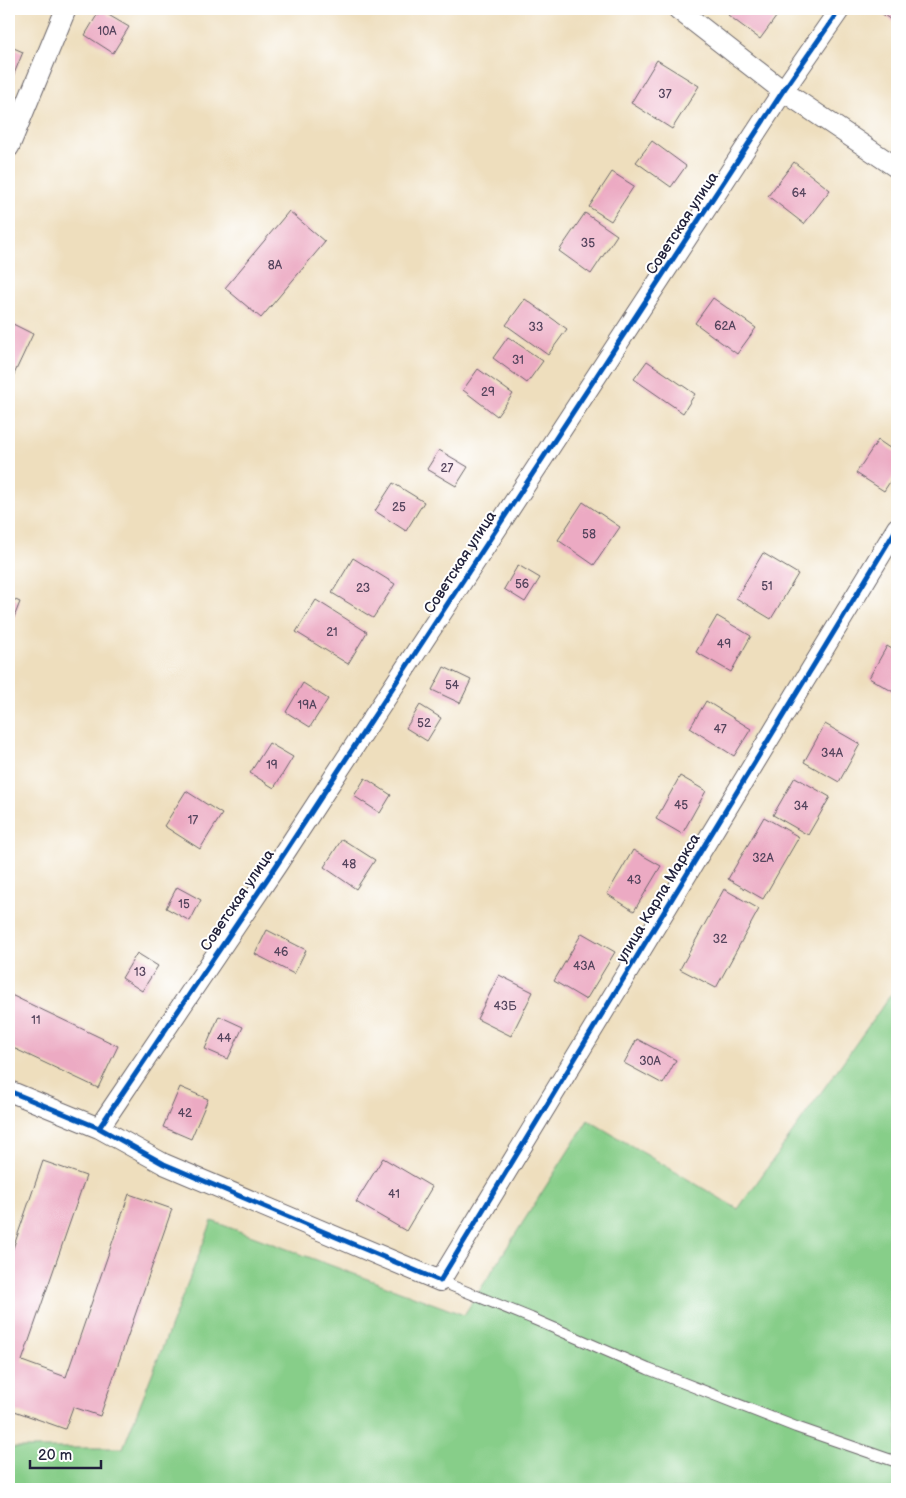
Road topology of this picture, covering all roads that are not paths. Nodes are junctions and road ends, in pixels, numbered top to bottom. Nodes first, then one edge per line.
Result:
1 (66, 9) edge
2 (678, 9) edge
3 (840, 9) edge
4 (784, 91) junction
5 (9, 147) edge
6 (897, 168) edge
7 (897, 528) edge
8 (9, 1091) edge
9 (99, 1128) junction
10 (440, 1281) junction
11 (897, 1462) edge

1 - 5 street
2 - 4 street
3 - 4 street, Советская улица
4 - 6 street
4 - 9 street, Советская улица
7 - 10 street, улица Карла Маркса
8 - 9 street
9 - 10 street
10 - 11 lane

